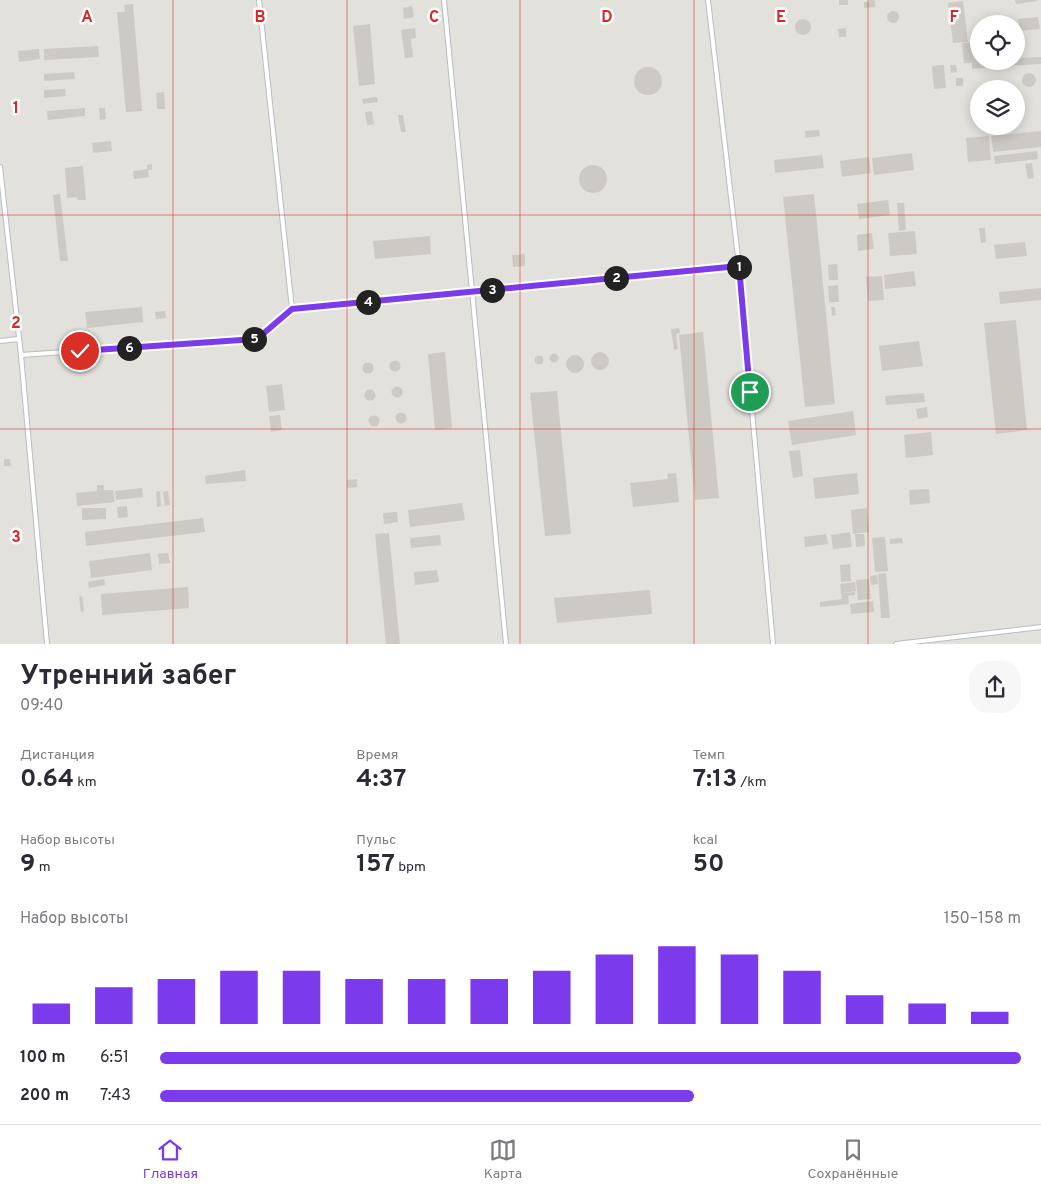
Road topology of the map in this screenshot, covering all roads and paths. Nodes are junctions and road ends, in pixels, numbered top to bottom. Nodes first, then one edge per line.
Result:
1 (259, 0) edge
2 (444, 0) edge
3 (708, 0) edge
4 (0, 167) edge
5 (739, 266) junction
6 (474, 292) junction
7 (292, 309) junction
8 (18, 339) junction
9 (0, 341) edge
10 (21, 355) junction
11 (1041, 627) edge
12 (47, 644) edge
13 (506, 644) edge
14 (773, 644) edge
15 (896, 644) edge

1 - 7 lane
2 - 6 lane
3 - 5 lane
4 - 8 lane
5 - 6 lane
5 - 14 lane
6 - 7 lane
6 - 13 lane
7 - 10 lane
8 - 9 lane
8 - 10 lane
10 - 12 lane
11 - 15 lane

